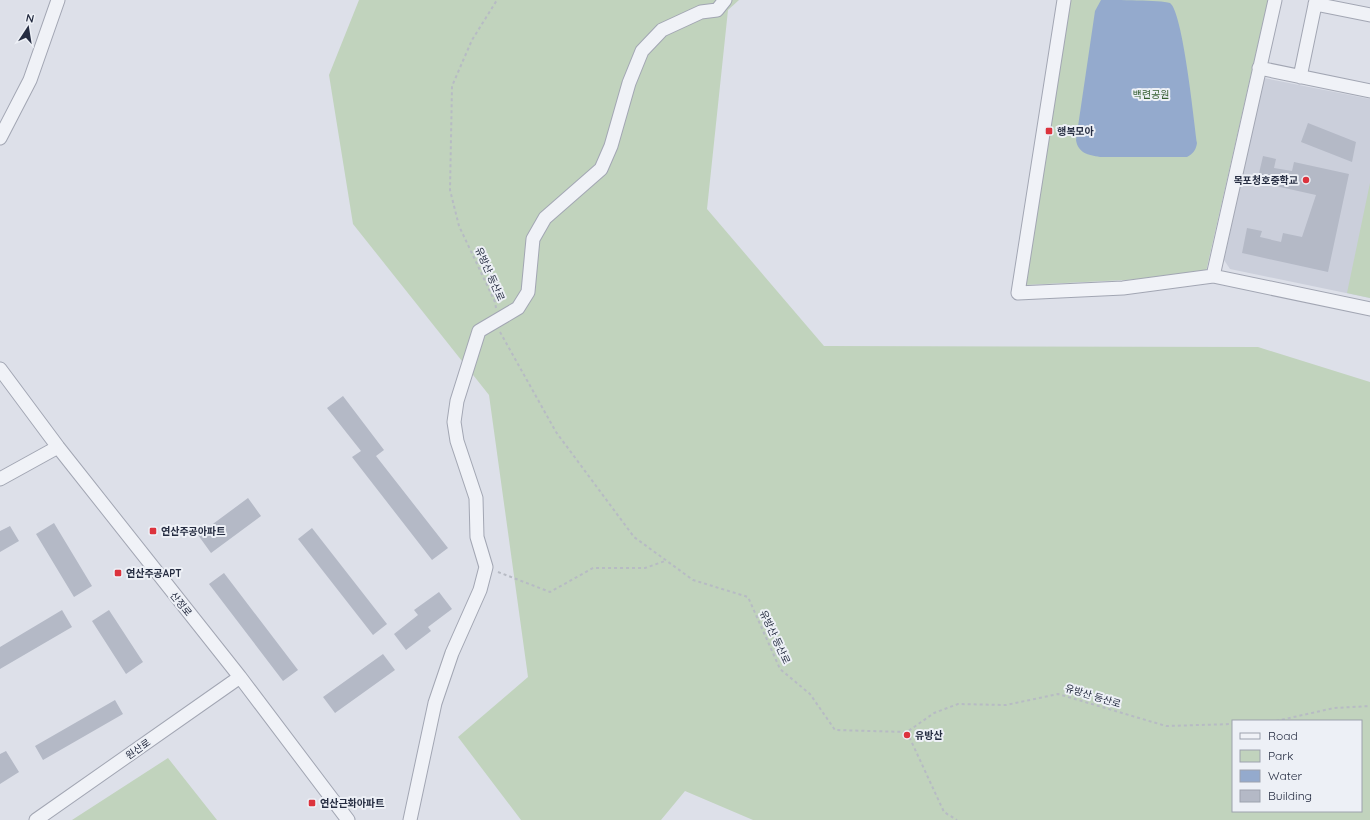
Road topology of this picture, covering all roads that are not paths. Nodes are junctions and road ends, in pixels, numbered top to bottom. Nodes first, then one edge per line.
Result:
1 (58, 0) edge
2 (725, 0) edge
3 (1064, 0) edge
4 (1274, 0) edge
5 (1316, 2) edge
6 (1370, 15) edge
7 (1258, 68) junction
8 (1300, 77) junction
9 (1370, 91) edge
10 (0, 138) edge
11 (1213, 276) junction
12 (1370, 310) edge
13 (0, 369) edge
14 (58, 448) junction
15 (0, 479) edge
16 (240, 677) junction
17 (36, 820) edge
18 (348, 820) edge
19 (410, 820) edge

1 - 10 street
2 - 19 street
3 - 11 street
4 - 7 street
5 - 6 street
5 - 8 street
7 - 8 street
7 - 11 street
8 - 9 street
11 - 12 street
13 - 14 street, 산정로
14 - 15 street
14 - 16 street, 산정로
16 - 17 street, 원산로
16 - 18 street, 산정로

